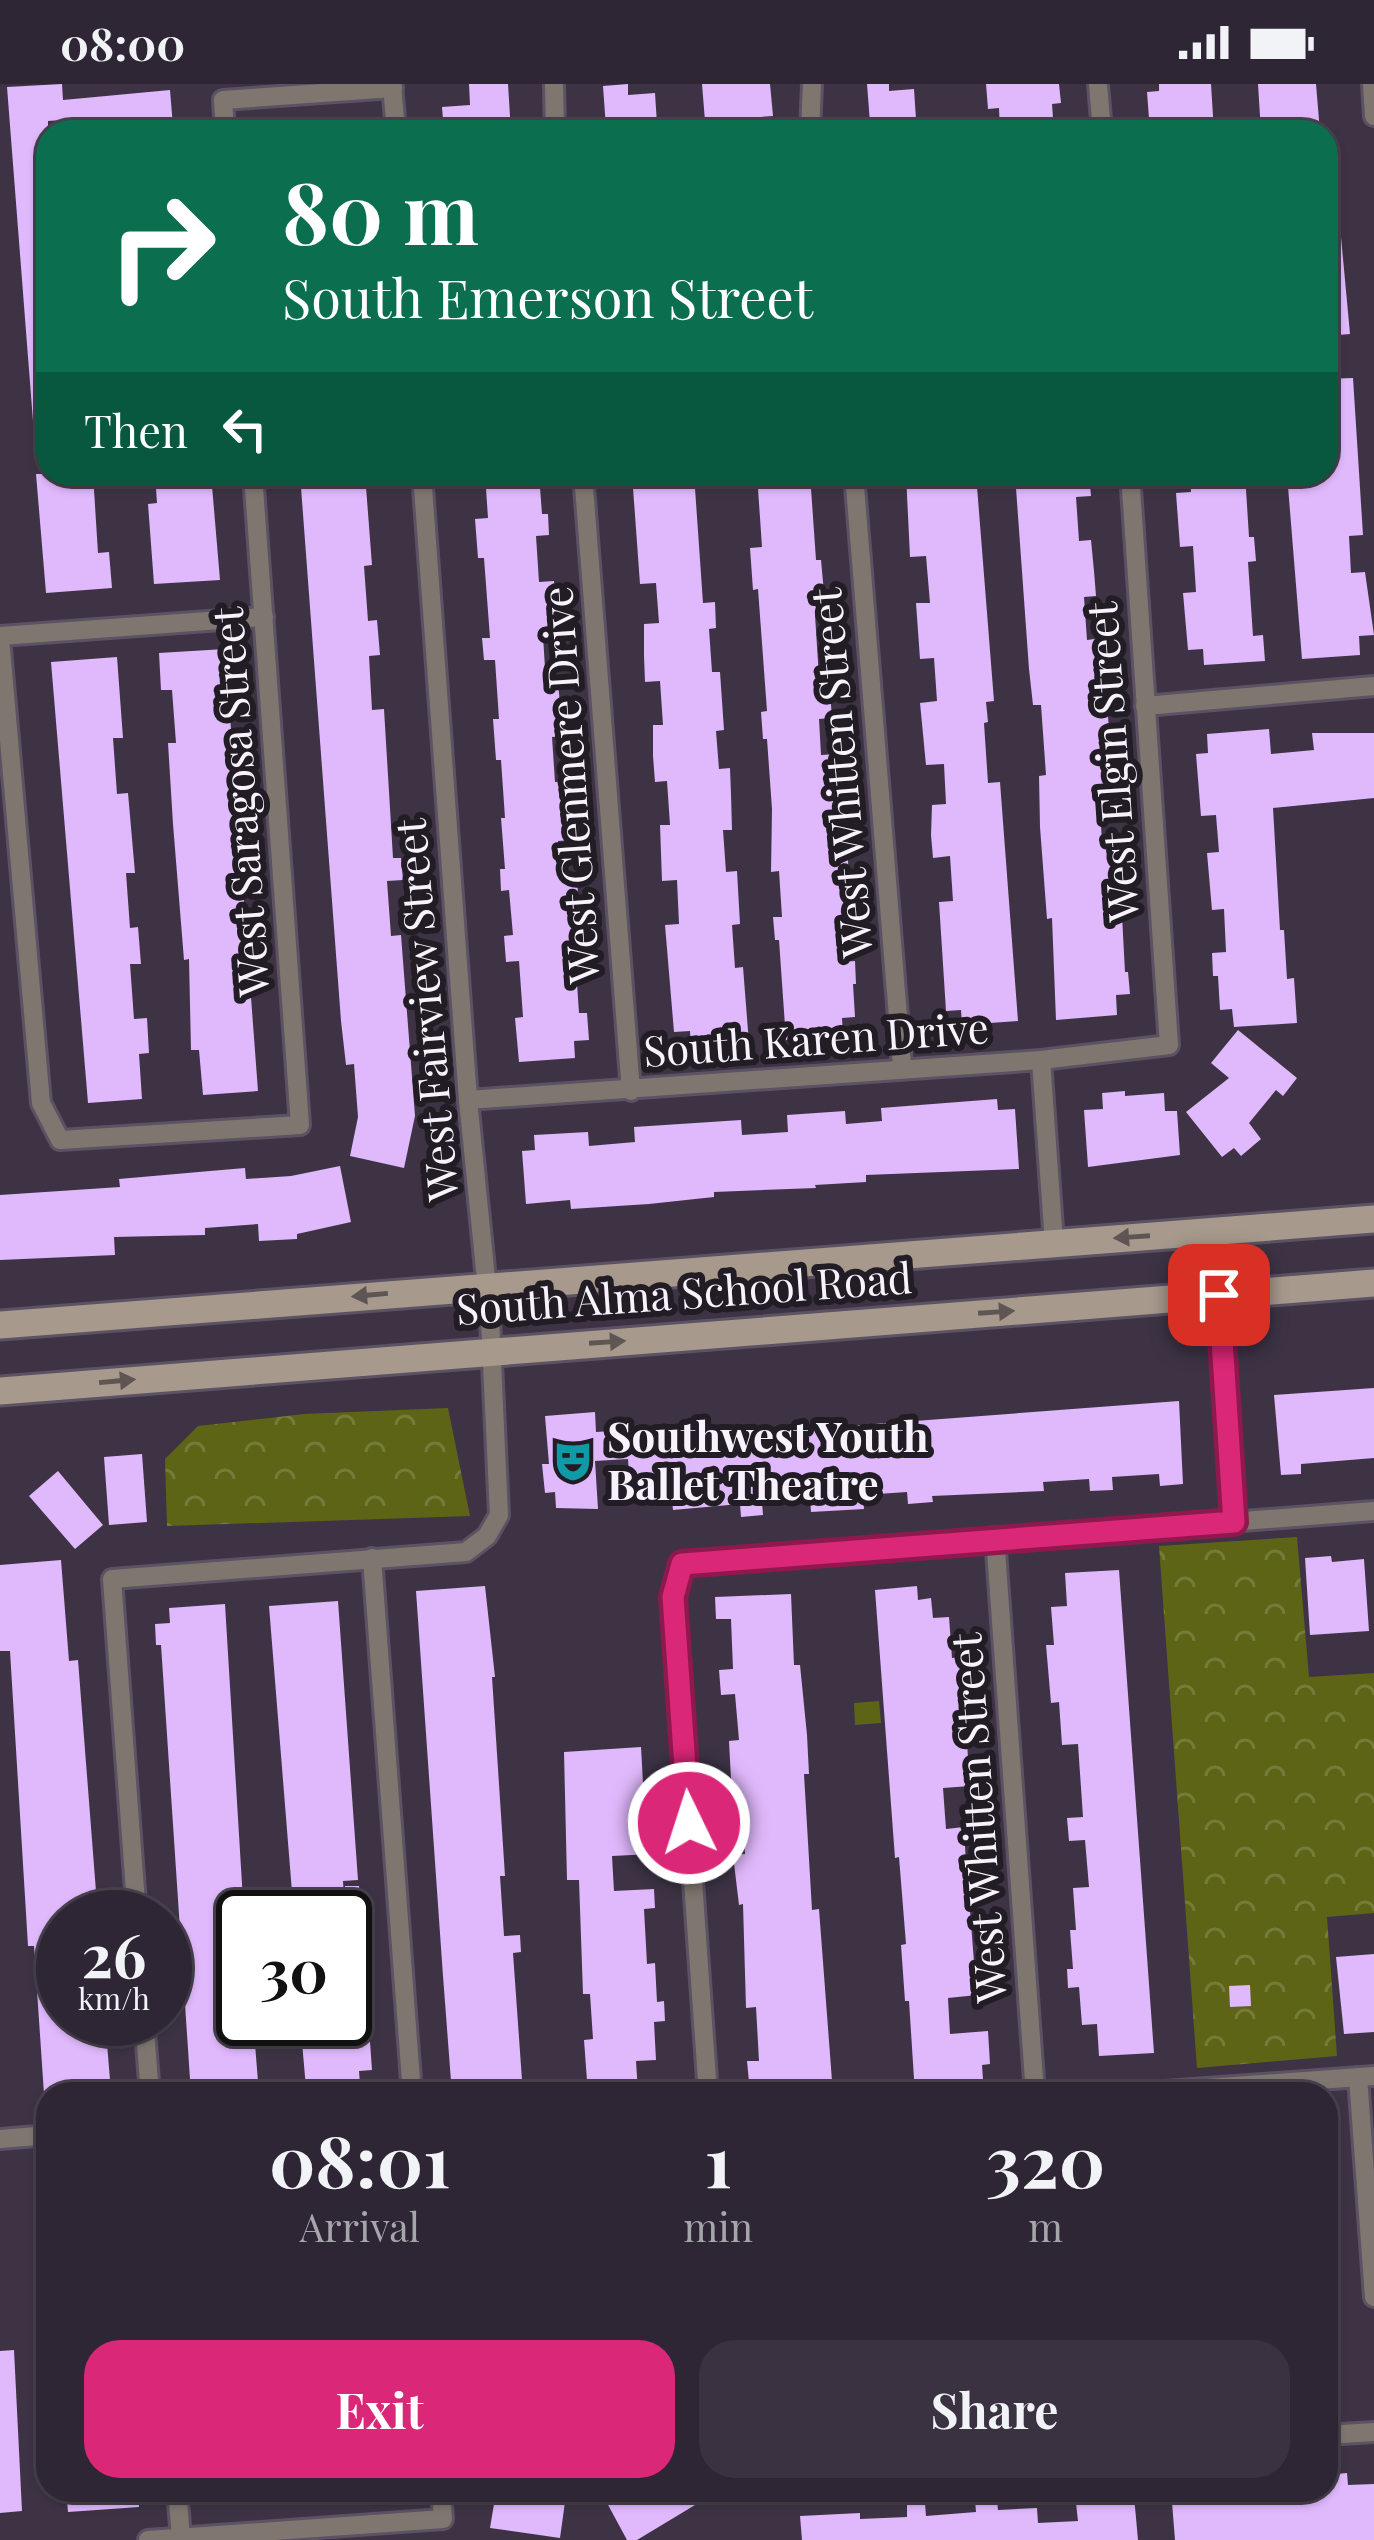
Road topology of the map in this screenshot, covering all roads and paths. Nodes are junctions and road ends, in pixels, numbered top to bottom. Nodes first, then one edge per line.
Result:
1 (554, 84) edge
2 (812, 84) edge
3 (1098, 84) edge
4 (1372, 84) edge
5 (392, 86) edge
6 (1374, 116) edge
7 (224, 120) edge
8 (395, 120) edge
9 (555, 120) edge
10 (810, 120) edge
11 (1101, 120) edge
12 (254, 486) edge
13 (423, 486) edge
14 (584, 486) edge
15 (855, 486) edge
16 (1131, 486) edge
17 (264, 617) junction
18 (0, 637) edge
19 (1374, 686) edge
20 (1145, 706) junction
21 (1169, 1046) joint
22 (1041, 1060) junction
23 (902, 1066) junction
24 (631, 1091) junction
25 (469, 1100) junction
26 (1374, 1219) edge
27 (1054, 1243) junction
28 (1374, 1283) edge
29 (486, 1287) junction
30 (1219, 1295) junction
31 (0, 1325) edge
32 (490, 1351) junction
33 (0, 1391) edge
34 (1374, 1511) edge
35 (1234, 1522) junction
36 (995, 1538) junction
37 (372, 1558) junction
38 (135, 1890) edge
39 (147, 2046) edge
40 (1366, 2077) edge
41 (149, 2082) edge
42 (411, 2082) edge
43 (707, 2082) edge
44 (1034, 2082) edge
45 (1295, 2082) edge
46 (36, 2136) edge
47 (0, 2139) edge
48 (1374, 2296) edge
49 (1374, 2432) edge
50 (1338, 2434) edge
51 (178, 2502) edge
52 (442, 2502) edge
53 (181, 2538) edge
54 (148, 2540) edge

1 - 9 street
2 - 10 street
3 - 11 street
4 - 6 street
5 - 7 street
5 - 8 street
12 - 17 street, West Saragosa Street
13 - 25 street, West Fairview Street
14 - 24 street, West Glenmere Drive
15 - 23 street, West Whitten Street
16 - 20 street, West Elgin Street
17 - 18 street
17 - 18 street, West Saragosa Street
19 - 20 street
20 - 21 street, West Elgin Street
21 - 22 street, South Karen Drive
22 - 23 street, South Karen Drive
22 - 27 street
23 - 24 street, South Karen Drive
24 - 25 street, South Karen Drive
25 - 29 street, West Fairview Street
26 -> 27 main road, South Alma School Road
27 - 29 main road, South Alma School Road
28 - 30 main road, South Alma School Road
29 -> 31 main road, South Alma School Road
29 - 32 street, West Fairview Street
32 -> 30 main road, South Alma School Road
30 - 35 street
33 -> 32 main road, South Alma School Road
32 - 37 street, West Fairview Street
34 - 35 street
35 - 36 street
36 - 43 street
36 - 44 street, West Whitten Street
37 - 38 street
37 - 42 street
39 - 41 street
40 - 45 street
40 - 48 street
46 - 47 street
49 - 50 street
51 - 53 street
52 - 53 street
53 - 54 street

